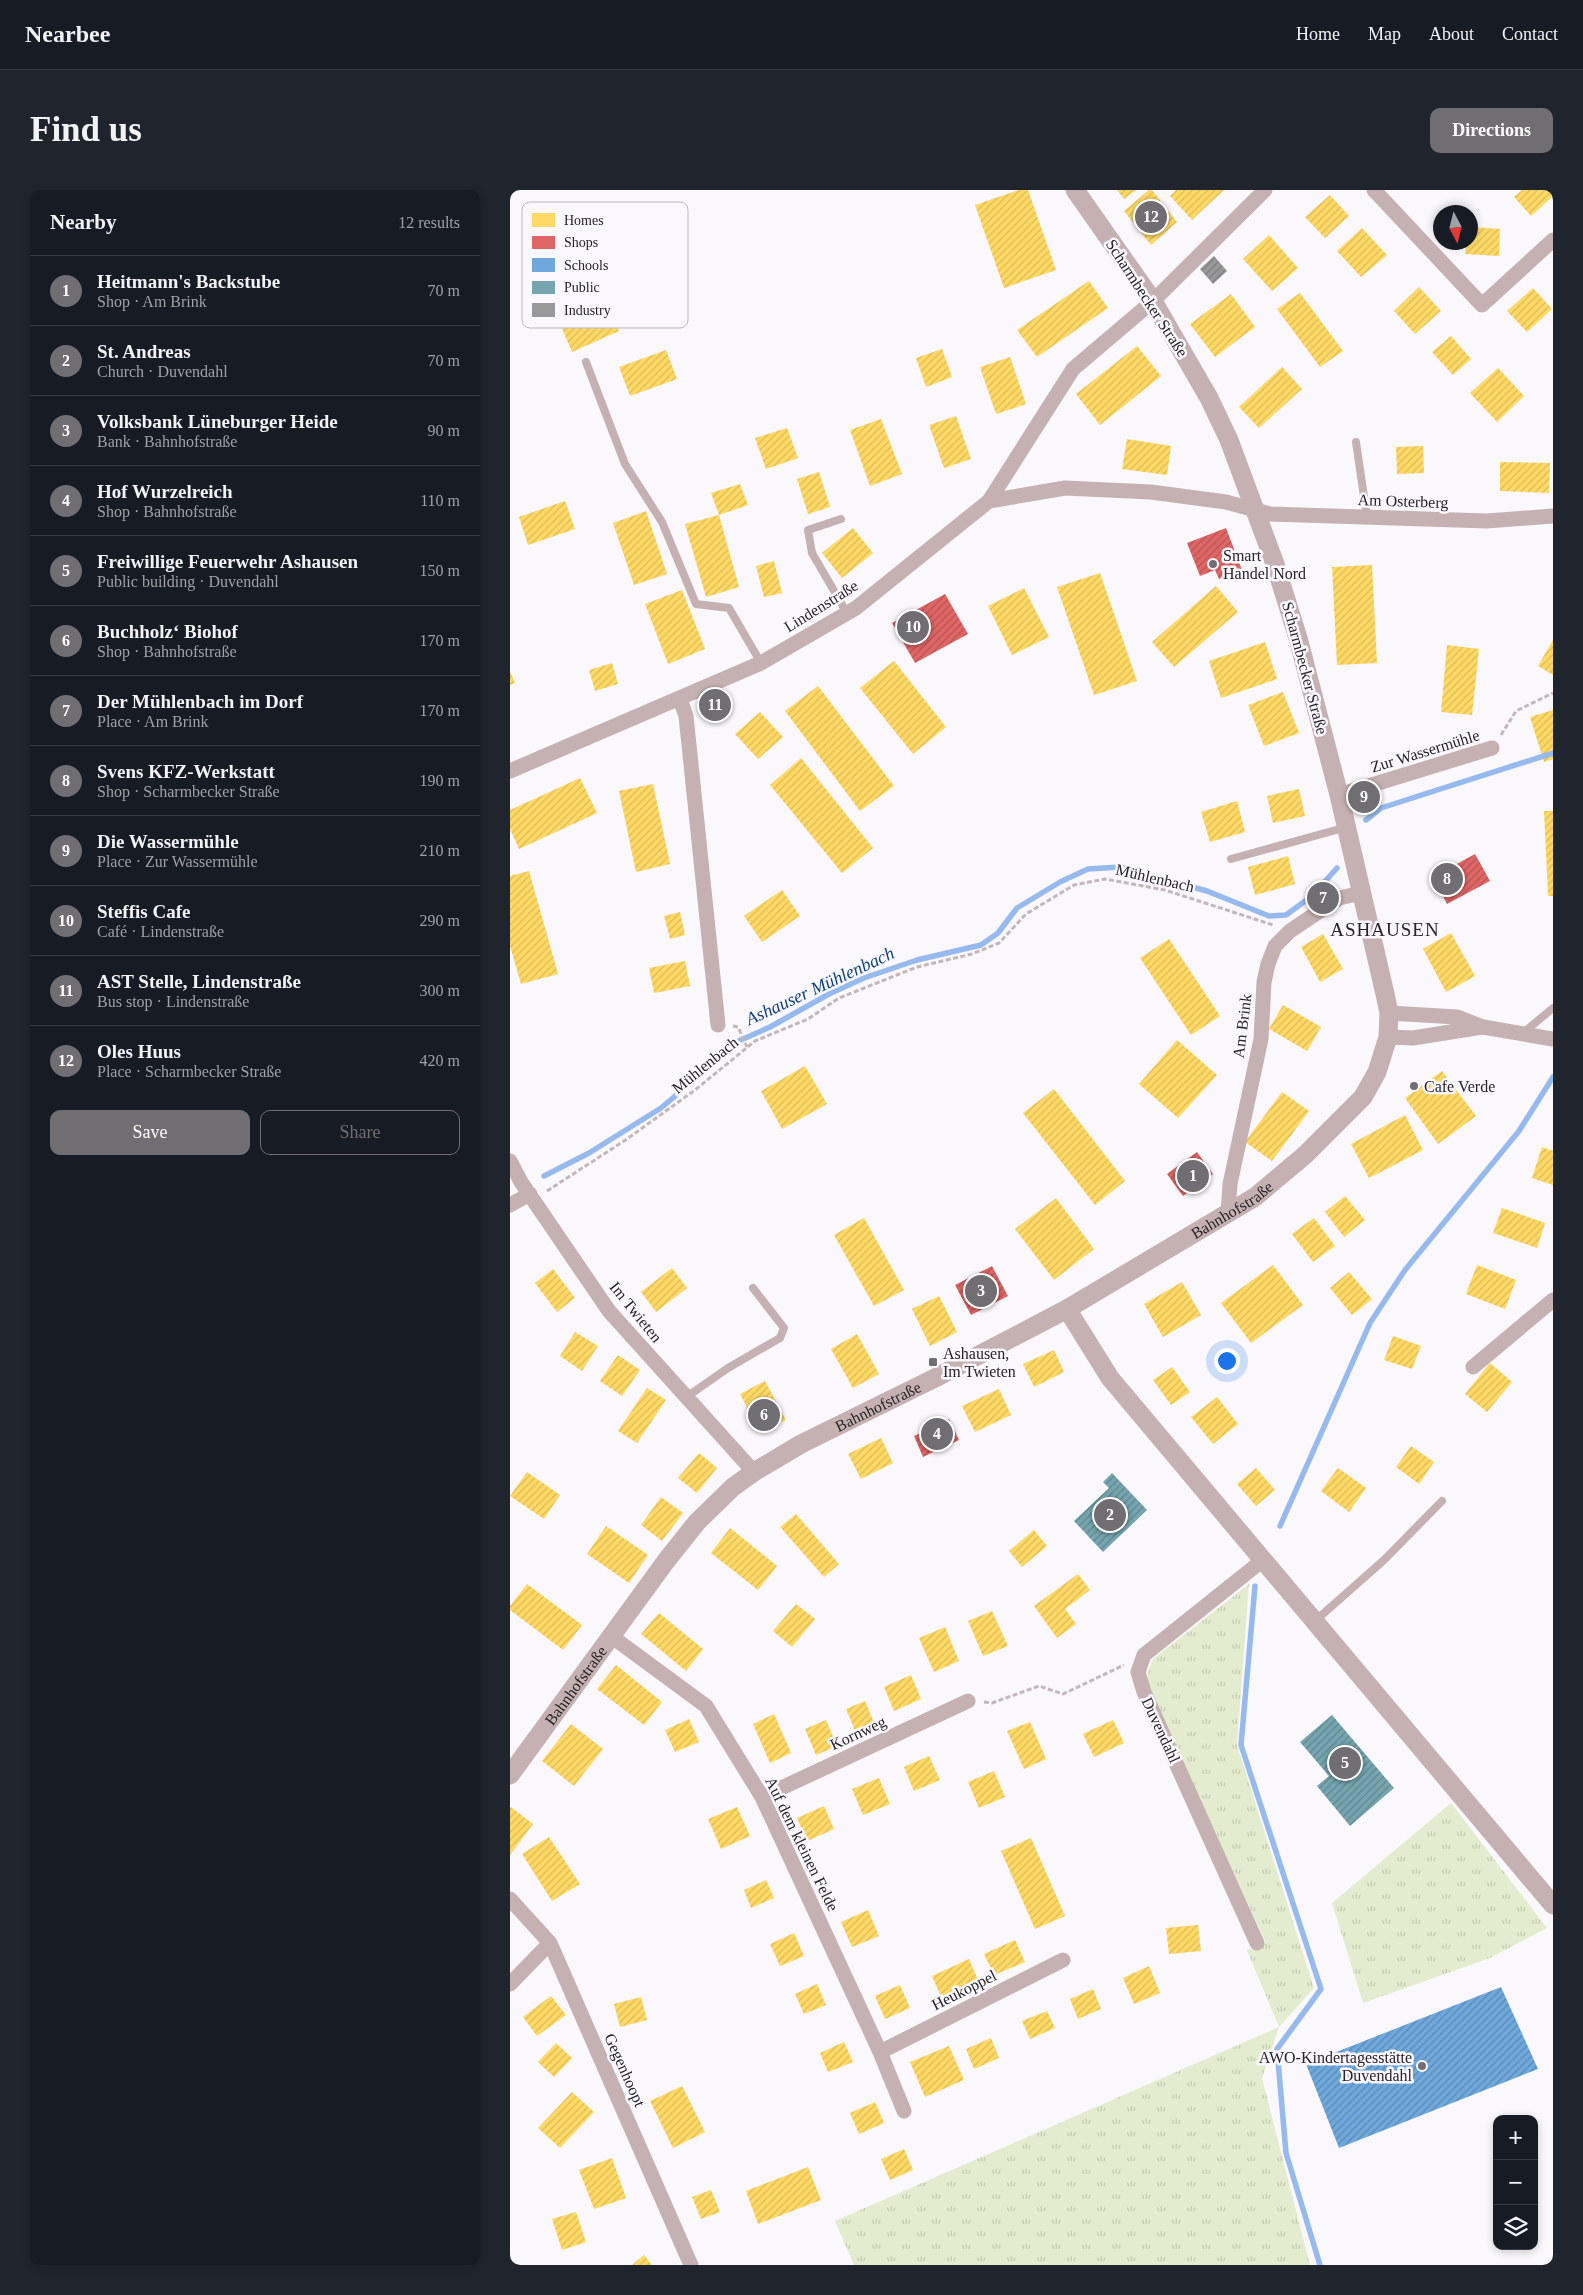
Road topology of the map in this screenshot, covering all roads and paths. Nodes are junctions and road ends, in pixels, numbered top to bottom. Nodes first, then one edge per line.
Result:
1 (1075, 190) edge
2 (1265, 190) edge
3 (1374, 190) edge
4 (1553, 240) edge
5 (1153, 300) junction
6 (586, 362) dead end
7 (1356, 442) dead end
8 (989, 501) junction
9 (1253, 509) junction
10 (1553, 516) edge
11 (1367, 517) junction
12 (841, 519) dead end
13 (847, 612) junction
14 (760, 663) junction
15 (1553, 693) edge
16 (680, 699) junction
17 (1492, 748) joint
18 (510, 771) edge
19 (1339, 795) junction
20 (1347, 827) junction
21 (1231, 859) dead end
22 (1362, 893) junction
23 (1290, 931) junction
24 (1553, 1008) edge
25 (1389, 1013) junction
26 (718, 1024) dead end
27 (738, 1027) dead end
28 (1483, 1027) junction
29 (1524, 1034) junction
30 (1388, 1037) junction
31 (1553, 1039) edge
32 (747, 1046) junction
33 (510, 1160) edge
34 (531, 1198) junction
35 (510, 1205) edge
36 (1228, 1213) junction
37 (753, 1288) dead end
38 (1553, 1300) edge
39 (1067, 1309) junction
40 (1472, 1367) dead end
41 (685, 1398) junction
42 (754, 1472) junction
43 (1442, 1501) dead end
44 (1263, 1560) junction
45 (1315, 1621) junction
46 (611, 1636) junction
47 (1144, 1654) junction
48 (968, 1700) joint
49 (513, 1766) edge
50 (762, 1797) junction
51 (510, 1899) edge
52 (1553, 1905) edge
53 (550, 1943) junction
54 (1257, 1943) dead end
55 (1064, 1960) dead end
56 (510, 1984) edge
57 (880, 2052) junction
58 (904, 2110) dead end
59 (691, 2265) edge

1 - 5 street, Scharmbecker Straße
2 - 5 street, Lindenstraße
3 - 4 street
5 - 8 street, Lindenstraße
5 - 9 street, Scharmbecker Straße
6 - 14 lane
7 - 11 lane
8 - 9 street, Lindenstraße
8 - 13 street, Lindenstraße
9 - 11 street, Am Osterberg
9 - 19 street, Scharmbecker Straße
10 - 11 street, Am Osterberg
12 - 13 lane
13 - 14 street, Lindenstraße
14 - 16 street, Lindenstraße
15 - 17 path
16 - 18 street, Lindenstraße
16 - 26 street
17 - 19 street, Zur Wassermühle
19 - 20 street, Scharmbecker Straße
20 - 21 lane
20 - 22 street, Scharmbecker Straße
22 - 23 street, Am Brink
22 - 25 street, Scharmbecker Straße
23 - 32 path, Mühlenbach
23 - 36 street, Am Brink
24 - 29 lane
25 - 28 street
25 - 30 street, Bahnhofstraße
27 - 32 path
28 - 29 street
28 - 30 street
29 - 31 street
30 - 36 street, Bahnhofstraße
32 - 34 path, Mühlenbach
33 - 34 street, Im Twieten
34 - 35 street
34 - 41 street, Im Twieten
36 - 39 street, Bahnhofstraße
37 - 41 lane
38 - 40 street
39 - 42 street, Bahnhofstraße
39 - 44 street
41 - 42 street, Im Twieten
42 - 46 street, Bahnhofstraße
43 - 45 lane
44 - 45 street
44 - 47 street
45 - 52 street
46 - 49 street, Bahnhofstraße
46 - 50 street, Auf dem kleinen Felde
47 - 48 path
47 - 54 street, Duvendahl
48 - 50 street, Kornweg
50 - 57 street, Auf dem kleinen Felde
51 - 53 street, Gegenhoopt
53 - 56 street
53 - 59 street, Gegenhoopt
55 - 57 street, Heukoppel
57 - 58 street, Auf dem kleinen Felde

